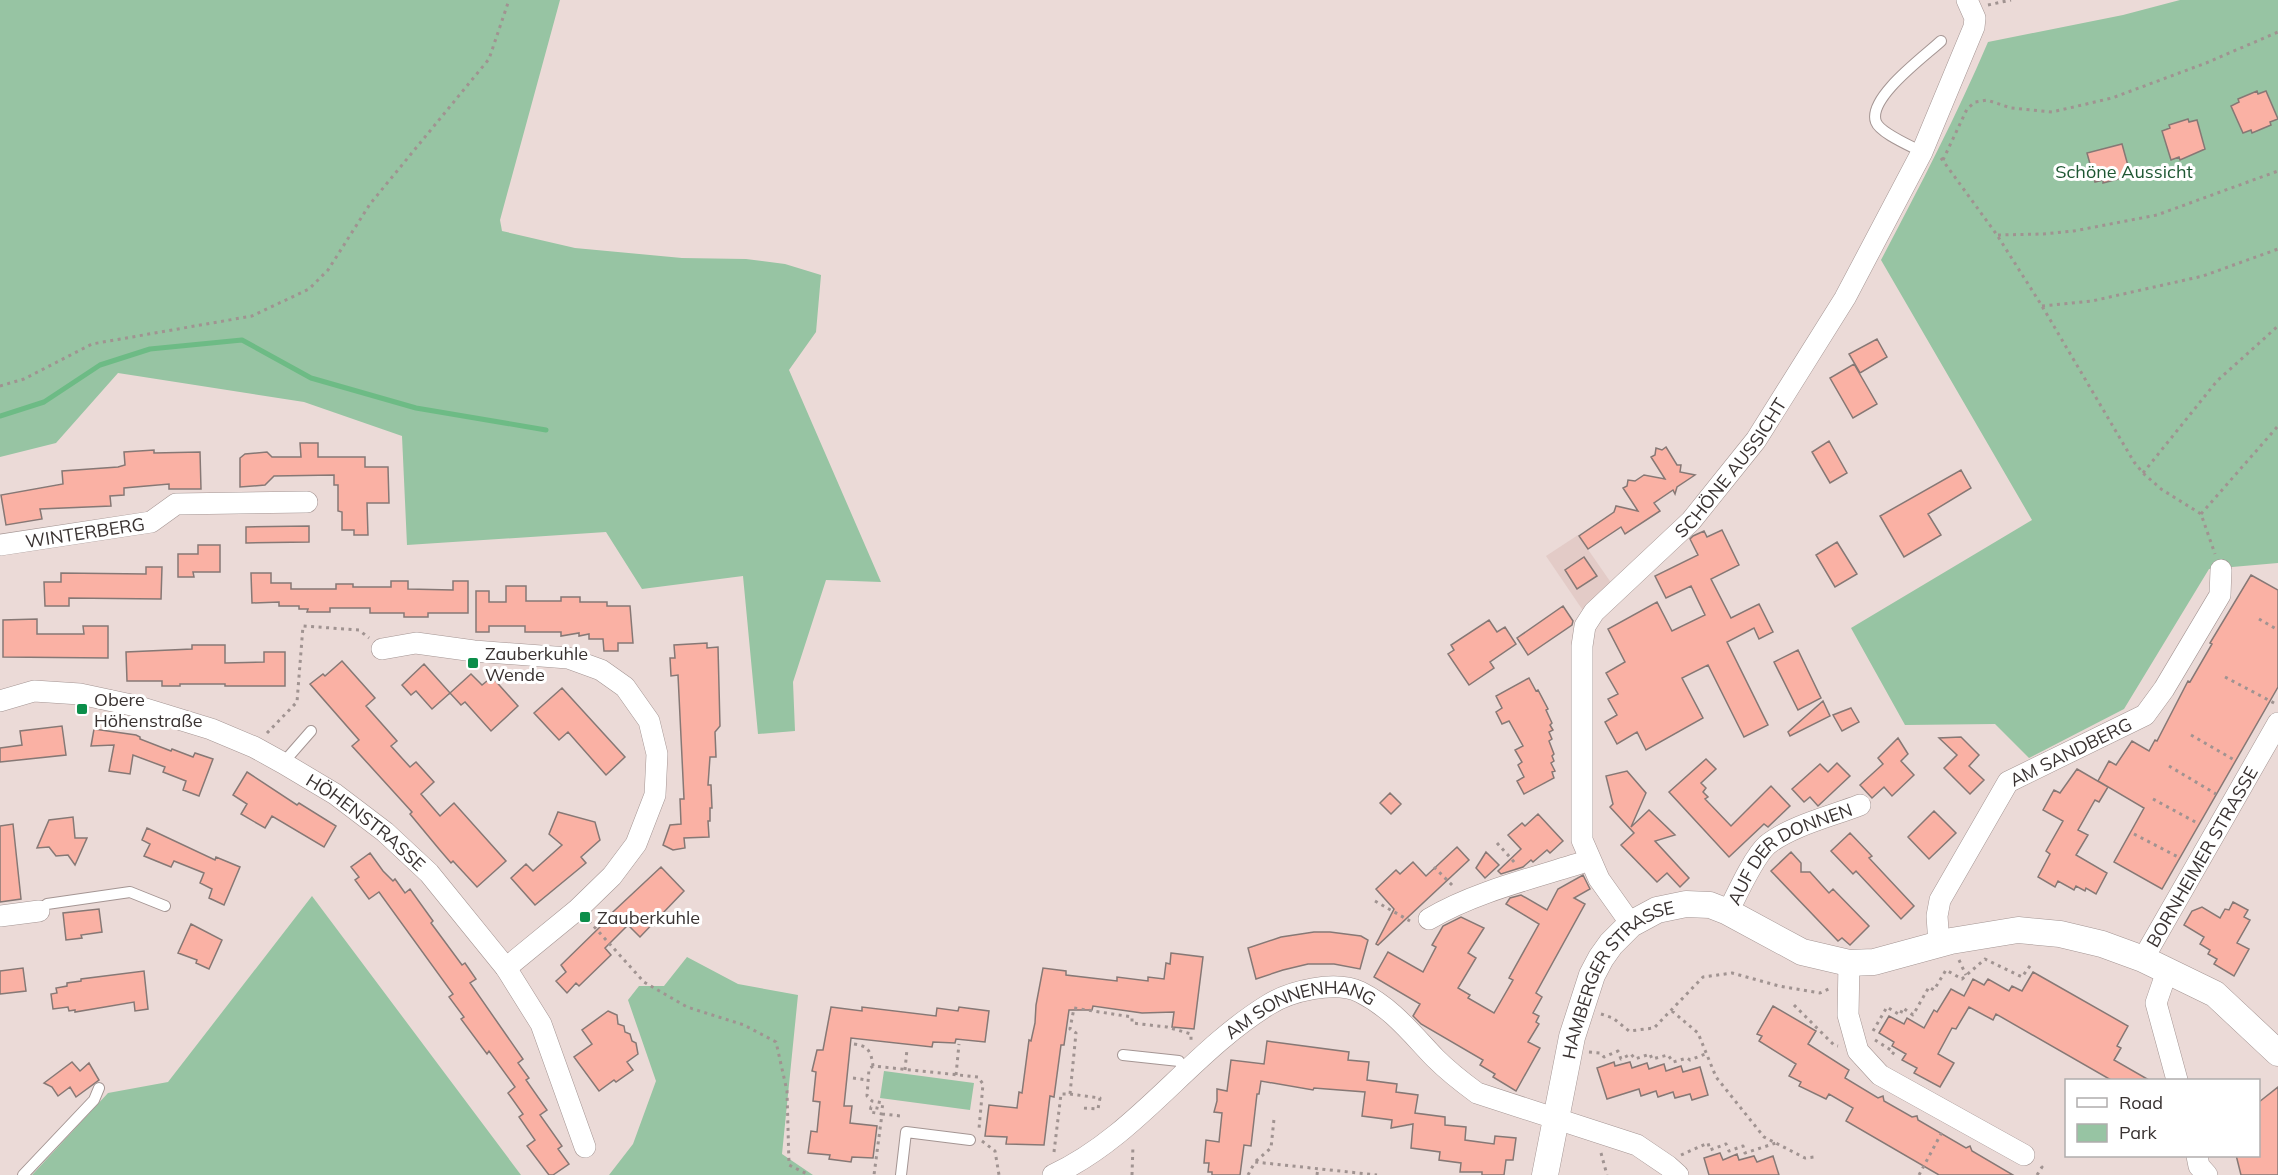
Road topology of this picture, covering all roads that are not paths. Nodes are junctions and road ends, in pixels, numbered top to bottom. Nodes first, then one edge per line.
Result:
1 (1970, 4) edge
2 (1941, 41) dead end
3 (1924, 148) junction
4 (307, 502) dead end
5 (0, 545) edge
6 (2221, 570) road end
7 (382, 649) road end
8 (0, 701) edge
9 (2278, 723) edge
10 (311, 731) dead end
11 (283, 763) junction
12 (1860, 805) dead end
13 (1590, 860) junction
14 (165, 906) dead end
15 (39, 911) joint
16 (1728, 912) junction
17 (0, 916) edge
18 (1429, 919) road end
19 (1631, 924) junction
20 (1939, 944) junction
21 (2143, 959) junction
22 (506, 968) junction
23 (2167, 970) junction
24 (1849, 972) junction
25 (2278, 1053) edge
26 (1123, 1055) dead end
27 (1188, 1070) junction
28 (2177, 1079) edge
29 (99, 1088) dead end
30 (1557, 1121) junction
31 (970, 1140) dead end
32 (585, 1147) dead end
33 (2024, 1155) dead end
34 (1673, 1170) edge
35 (23, 1175) edge
36 (901, 1175) edge
37 (1053, 1175) edge
38 (1545, 1175) edge

1 - 3 street, SCHÖNE AUSSICHT
2 - 3 lane
3 - 13 street, SCHÖNE AUSSICHT
4 - 5 street, WINTERBERG
6 - 20 street, AM SANDBERG
7 - 22 street
8 - 11 street, HÖHENSTRASSE
9 - 21 street, BORNHEIMER STRASSE
10 - 11 lane
11 - 22 street, HÖHENSTRASSE
12 - 16 street, AUF DER DONNEN
13 - 18 street
13 - 19 street, SCHÖNE AUSSICHT
14 - 15 lane
15 - 17 street
16 - 19 street, HAMBERGER STRASSE
16 - 24 street, HAMBERGER STRASSE
19 - 30 street, HAMBERGER STRASSE
20 - 21 street, HAMBERGER STRASSE
20 - 24 street, HAMBERGER STRASSE
21 - 23 street, HAMBERGER STRASSE
22 - 32 street, HÖHENSTRASSE
23 - 25 street, HAMBERGER STRASSE
23 - 28 street
24 - 33 street
26 - 27 lane
27 - 30 street, AM SONNENHANG
27 - 37 street, AM SONNENHANG
29 - 35 lane
30 - 34 street, AM SONNENHANG
30 - 38 street, HAMBERGER STRASSE
31 - 36 lane

